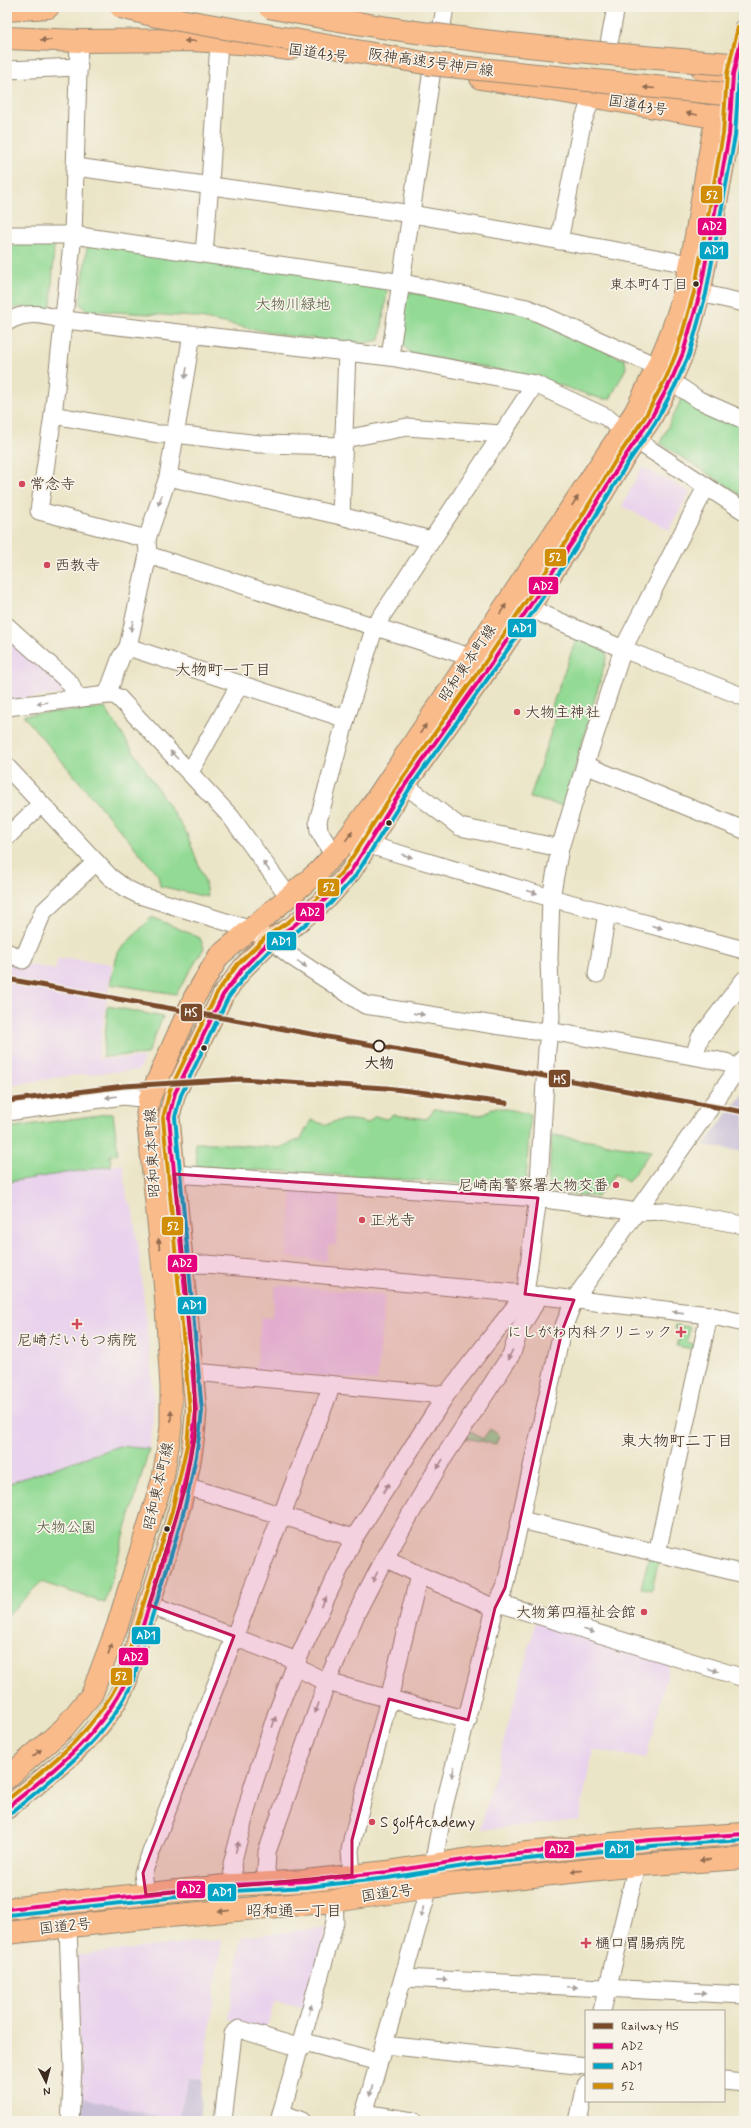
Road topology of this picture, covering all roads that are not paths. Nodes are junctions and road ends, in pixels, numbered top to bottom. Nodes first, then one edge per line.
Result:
1 (48, 7) edge
2 (121, 7) edge
3 (269, 7) edge
4 (276, 7) edge
5 (445, 7) edge
6 (616, 7) edge
7 (7, 10) edge
8 (744, 28) edge
9 (441, 31) junction
10 (7, 38) edge
11 (79, 41) junction
12 (219, 42) junction
13 (607, 54) junction
14 (79, 67) junction
15 (7, 70) edge
16 (432, 70) junction
17 (740, 73) edge
18 (744, 96) edge
19 (592, 98) junction
20 (734, 123) edge
21 (76, 168) junction
22 (210, 184) junction
23 (412, 214) junction
24 (15, 235) edge
25 (73, 235) junction
26 (559, 241) junction
27 (7, 244) edge
28 (204, 253) junction
29 (690, 264) junction
30 (403, 283) junction
31 (700, 293) junction
32 (744, 303) edge
33 (65, 320) junction
34 (7, 322) edge
35 (192, 334) junction
36 (347, 351) junction
37 (390, 357) junction
38 (664, 374) junction
39 (535, 384) junction
40 (53, 415) junction
41 (744, 420) edge
42 (175, 434) junction
43 (501, 434) junction
44 (630, 436) junction
45 (344, 442) junction
46 (168, 477) junction
47 (706, 487) junction
48 (744, 511) edge
49 (341, 516) junction
50 (431, 540) junction
51 (147, 547) junction
52 (529, 608) junction
53 (7, 626) edge
54 (375, 626) junction
55 (128, 647) junction
56 (623, 649) junction
57 (471, 656) junction
58 (491, 664) junction
59 (240, 684) junction
60 (107, 695) junction
61 (744, 697) edge
62 (77, 699) junction
63 (7, 707) edge
64 (346, 719) junction
65 (585, 765) junction
66 (8, 769) edge
67 (190, 772) junction
68 (405, 785) junction
69 (41, 804) junction
70 (744, 830) edge
71 (7, 838) edge
72 (369, 844) junction
73 (560, 848) junction
74 (334, 856) junction
75 (96, 862) junction
76 (289, 897) junction
77 (551, 898) junction
78 (607, 913) junction
79 (249, 929) junction
80 (271, 940) junction
81 (744, 950) edge
82 (7, 952) edge
83 (597, 974) dead end
84 (744, 980) edge
85 (549, 1031) junction
86 (694, 1056) junction
87 (741, 1065) edge
88 (150, 1099) junction
89 (7, 1112) edge
90 (174, 1174) junction
91 (538, 1198) junction
92 (638, 1212) junction
93 (744, 1225) edge
94 (183, 1264) junction
95 (162, 1266) junction
96 (533, 1294) junction
97 (574, 1300) junction
98 (709, 1315) junction
99 (744, 1323) edge
100 (194, 1372) junction
101 (332, 1385) junction
102 (446, 1395) junction
103 (186, 1486) junction
104 (282, 1515) junction
105 (521, 1520) junction
106 (354, 1538) junction
107 (657, 1553) junction
108 (385, 1558) junction
109 (744, 1574) edge
110 (419, 1575) junction
111 (149, 1605) junction
112 (497, 1606) junction
113 (234, 1636) junction
114 (296, 1664) junction
115 (744, 1678) edge
116 (327, 1682) junction
117 (389, 1699) junction
118 (468, 1720) junction
119 (7, 1778) edge
120 (7, 1808) edge
121 (744, 1834) edge
122 (744, 1858) edge
123 (434, 1863) junction
124 (637, 1865) junction
125 (352, 1876) junction
126 (270, 1882) junction
127 (234, 1885) junction
128 (429, 1887) junction
129 (146, 1895) junction
130 (334, 1901) junction
131 (7, 1909) edge
132 (68, 1926) junction
133 (7, 1933) edge
134 (403, 1978) junction
135 (607, 1989) junction
136 (744, 1995) edge
137 (602, 2010) edge
138 (301, 2044) junction
139 (384, 2045) junction
140 (379, 2062) junction
141 (585, 2066) edge
142 (725, 2081) edge
143 (744, 2083) edge
144 (585, 2090) edge
145 (280, 2117) edge
146 (363, 2117) edge
147 (70, 2121) edge
148 (223, 2121) edge
149 (302, 2121) edge
150 (413, 2121) edge
151 (578, 2121) edge

1 - 7 highway
18 -> 2 highway, 阪神高速3号神戸線, bridge
3 - 17 highway, 阪神高速3号神戸線, bridge
4 - 9 highway
5 - 9 street
6 - 13 street
8 - 17 street
9 - 13 highway
11 -> 10 highway, 国道43号
12 -> 11 highway, 国道43号
11 - 14 street
12 - 16 highway, 国道43号
12 - 22 street
13 - 17 highway
14 - 15 street
14 - 21 street
16 - 19 highway, 国道43号
16 - 23 street
17 - 20 main road, 昭和東本町線
20 -> 19 highway, 国道43号
19 - 26 street
20 - 29 main road, 昭和東本町線
20 - 31 main road, 昭和東本町線
21 - 22 street
21 - 25 street
22 - 23 street
22 - 28 street
23 - 26 street
23 - 30 street
24 - 25 street
24 - 27 street
25 - 28 street
25 - 33 street
26 - 29 street
28 - 30 street
29 - 38 main road, 昭和東本町線
30 - 37 street
30 - 38 street
31 - 32 street
31 - 38 main road, 昭和東本町線
33 - 34 street
33 - 35 street
33 - 40 street
35 - 36 street
35 -> 42 street
36 - 37 street
36 - 45 street
37 - 39 street
38 - 41 street
38 - 44 main road, 昭和東本町線
39 - 43 street
39 - 44 street
40 - 42 street
40 - 51 street
42 - 45 street
42 - 46 street
43 - 45 street
43 - 50 street
44 - 47 street
44 - 52 main road, 昭和東本町線
57 -> 44 main road, 昭和東本町線
45 - 49 street
46 - 49 street
46 -> 51 street
47 - 48 street
47 - 56 street
49 - 50 street
50 - 54 street
51 - 54 street
51 -> 55 street
52 - 56 street
52 - 58 main road, 昭和東本町線
53 - 62 street
54 - 57 street
54 - 64 street
55 - 59 street
55 - 60 street
56 - 61 street
56 - 65 street
57 - 58 street
74 -> 57 main road, 昭和東本町線
58 - 68 main road, 昭和東本町線
59 - 64 street
59 - 67 street
60 - 62 street
67 -> 60 street
62 -> 63 street
64 - 74 street
65 - 70 street
65 - 73 street
66 - 69 street
76 -> 67 street
68 - 72 main road, 昭和東本町線
68 - 73 street
69 - 71 street
69 - 75 street
72 -> 77 street
72 - 80 main road, 昭和東本町線
73 - 77 street
74 - 76 main road, 昭和東本町線
75 - 79 street
75 - 82 street
76 - 79 main road, 昭和東本町線
77 - 78 street
77 - 85 street
78 -> 81 street
78 - 83 street
79 - 80 street
79 - 88 main road, 昭和東本町線
80 -> 85 street
80 - 90 main road, 昭和東本町線
84 - 86 street
85 - 86 street
85 - 91 street
86 - 87 street
87 - 92 street
88 -> 89 street
95 -> 88 main road, 昭和東本町線
90 - 91 street
90 - 94 main road, 昭和東本町線
91 - 92 street
91 - 96 street
92 - 93 street
92 - 97 street
94 - 95 street
94 - 96 street
94 - 100 main road, 昭和東本町線
119 -> 95 main road, 昭和東本町線
96 - 97 street
96 - 102 street
96 -> 108 street
98 -> 97 street
97 - 105 street
98 - 99 street
98 - 107 street
100 - 101 street
100 - 103 main road, 昭和東本町線
101 - 102 street
101 - 104 street
106 -> 102 street
103 - 104 street
103 - 111 main road, 昭和東本町線
104 - 106 street
104 - 113 street
105 - 107 street
105 - 112 street
114 -> 106 street
107 - 109 street
108 - 110 street
108 -> 116 street
110 - 112 street
110 - 117 street
111 - 113 street
111 - 120 main road, 昭和東本町線
112 -> 115 street
112 -> 118 street
113 - 114 street
113 - 129 street
114 - 116 street
127 -> 114 street
116 - 117 street
116 -> 126 street
117 - 118 street
117 - 125 street
118 -> 123 street
121 - 123 highway, 国道2号
122 -> 124 highway, 国道2号
123 - 125 highway, 国道2号
123 - 128 street
124 -> 128 highway, 国道2号
124 - 135 street
125 - 126 highway, 国道2号
126 - 127 highway, 国道2号
127 - 129 highway, 国道2号
128 - 130 highway, 国道2号
128 -> 134 street
129 - 131 highway, 国道2号
130 -> 132 highway, 国道2号
138 -> 130 street
132 - 133 highway, 国道2号
132 - 147 street
134 -> 135 street
134 - 139 street
135 -> 136 street
135 - 137 street
138 - 140 street
138 - 145 street
138 - 148 street
139 - 140 street
139 - 141 street
140 -> 146 street
142 - 143 street
144 - 151 street
145 - 149 street
146 - 150 street

